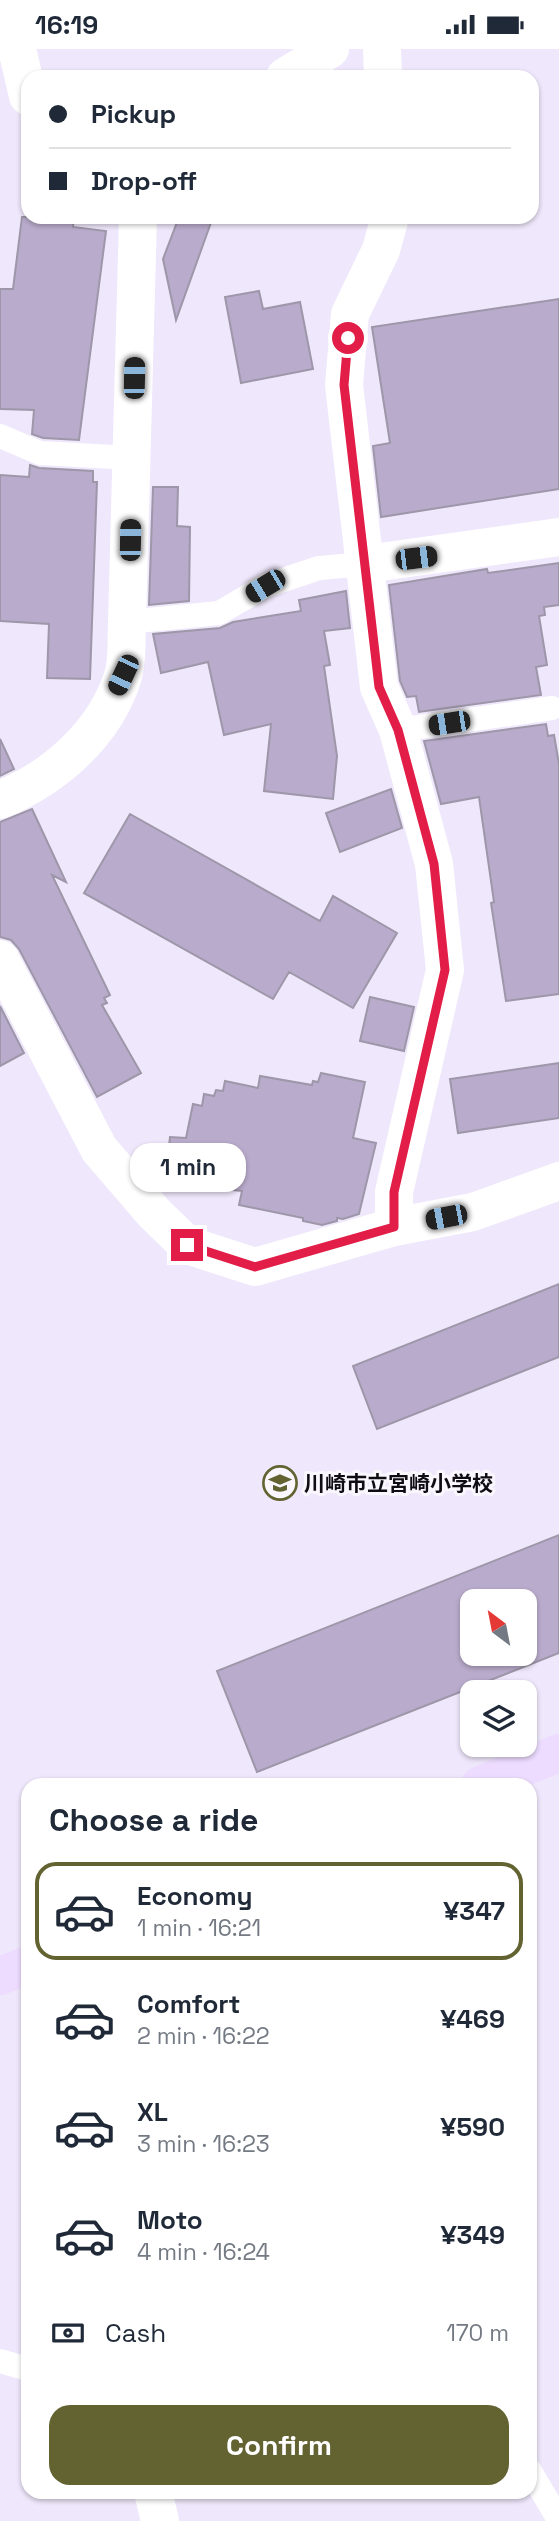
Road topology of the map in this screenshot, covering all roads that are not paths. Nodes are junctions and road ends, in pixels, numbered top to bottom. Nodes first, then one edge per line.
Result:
1 (17, 49) edge
2 (330, 49) edge
3 (382, 49) edge
4 (22, 70) edge
5 (296, 70) edge
6 (383, 70) edge
7 (138, 224) edge
8 (388, 224) edge
9 (0, 436) edge
10 (132, 458) junction
11 (559, 537) edge
12 (366, 564) junction
13 (127, 622) junction
14 (552, 708) dead end
15 (398, 730) junction
16 (0, 800) edge
17 (0, 959) edge
18 (559, 1181) edge
19 (394, 1227) junction
20 (559, 1753) edge
21 (498, 1778) edge
22 (21, 1968) edge
23 (0, 1976) edge
24 (0, 2361) edge
25 (21, 2367) edge
26 (537, 2483) edge
27 (155, 2499) edge
28 (559, 2520) edge
29 (160, 2521) edge

1 - 4 street
2 - 5 street
3 - 6 street
7 - 10 street
8 - 12 street
9 - 10 lane
10 - 13 street
11 - 12 street
12 - 13 lane
12 - 15 street
13 - 16 street
14 - 15 lane
15 - 19 street
17 - 19 street
18 - 19 street
20 - 21 street
22 - 23 street
24 - 25 lane
26 - 28 lane
27 - 29 street

